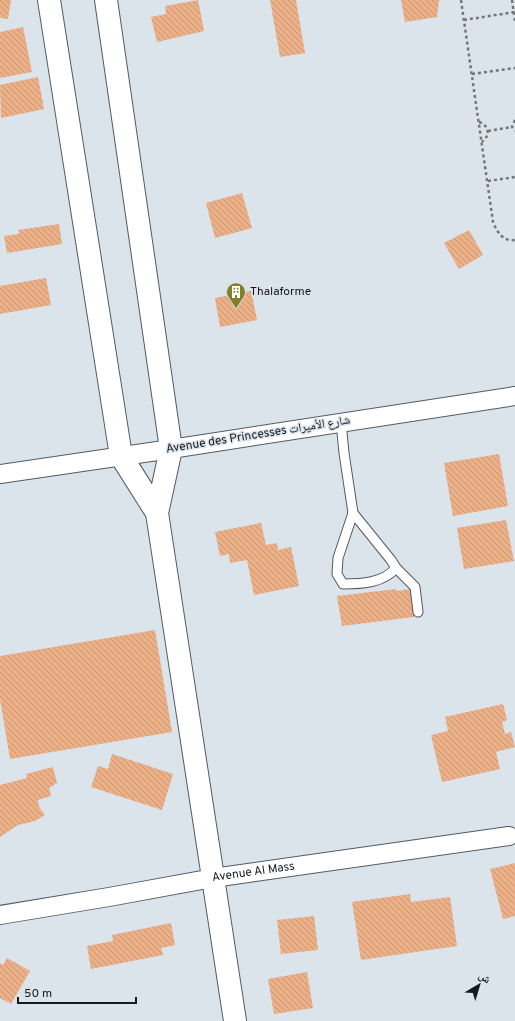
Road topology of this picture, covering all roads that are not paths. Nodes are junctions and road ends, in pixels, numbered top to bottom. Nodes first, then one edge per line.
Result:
1 (49, 0) edge
2 (106, 0) edge
3 (515, 396) edge
4 (340, 422) junction
5 (171, 449) junction
6 (120, 456) junction
7 (0, 474) edge
8 (157, 513) junction
9 (353, 513) junction
10 (396, 568) junction
11 (418, 612) dead end
12 (509, 836) dead end
13 (213, 878) junction
14 (0, 915) edge
15 (235, 1021) edge

1 - 6 street
2 - 5 street
3 - 4 street, Avenue des Princesses شارع الأميرات
4 - 5 street, Avenue des Princesses شارع الأميرات
4 - 9 lane
5 - 6 street, Avenue des Princesses شارع الأميرات
5 - 8 street
6 - 7 street, Avenue des Princesses شارع الأميرات
6 - 8 street
8 - 13 street
9 - 10 lane
9 - 10 lane
10 - 11 lane
12 - 13 street, Avenue Al Mass
13 - 14 street, Avenue Al Mass
13 - 15 street

